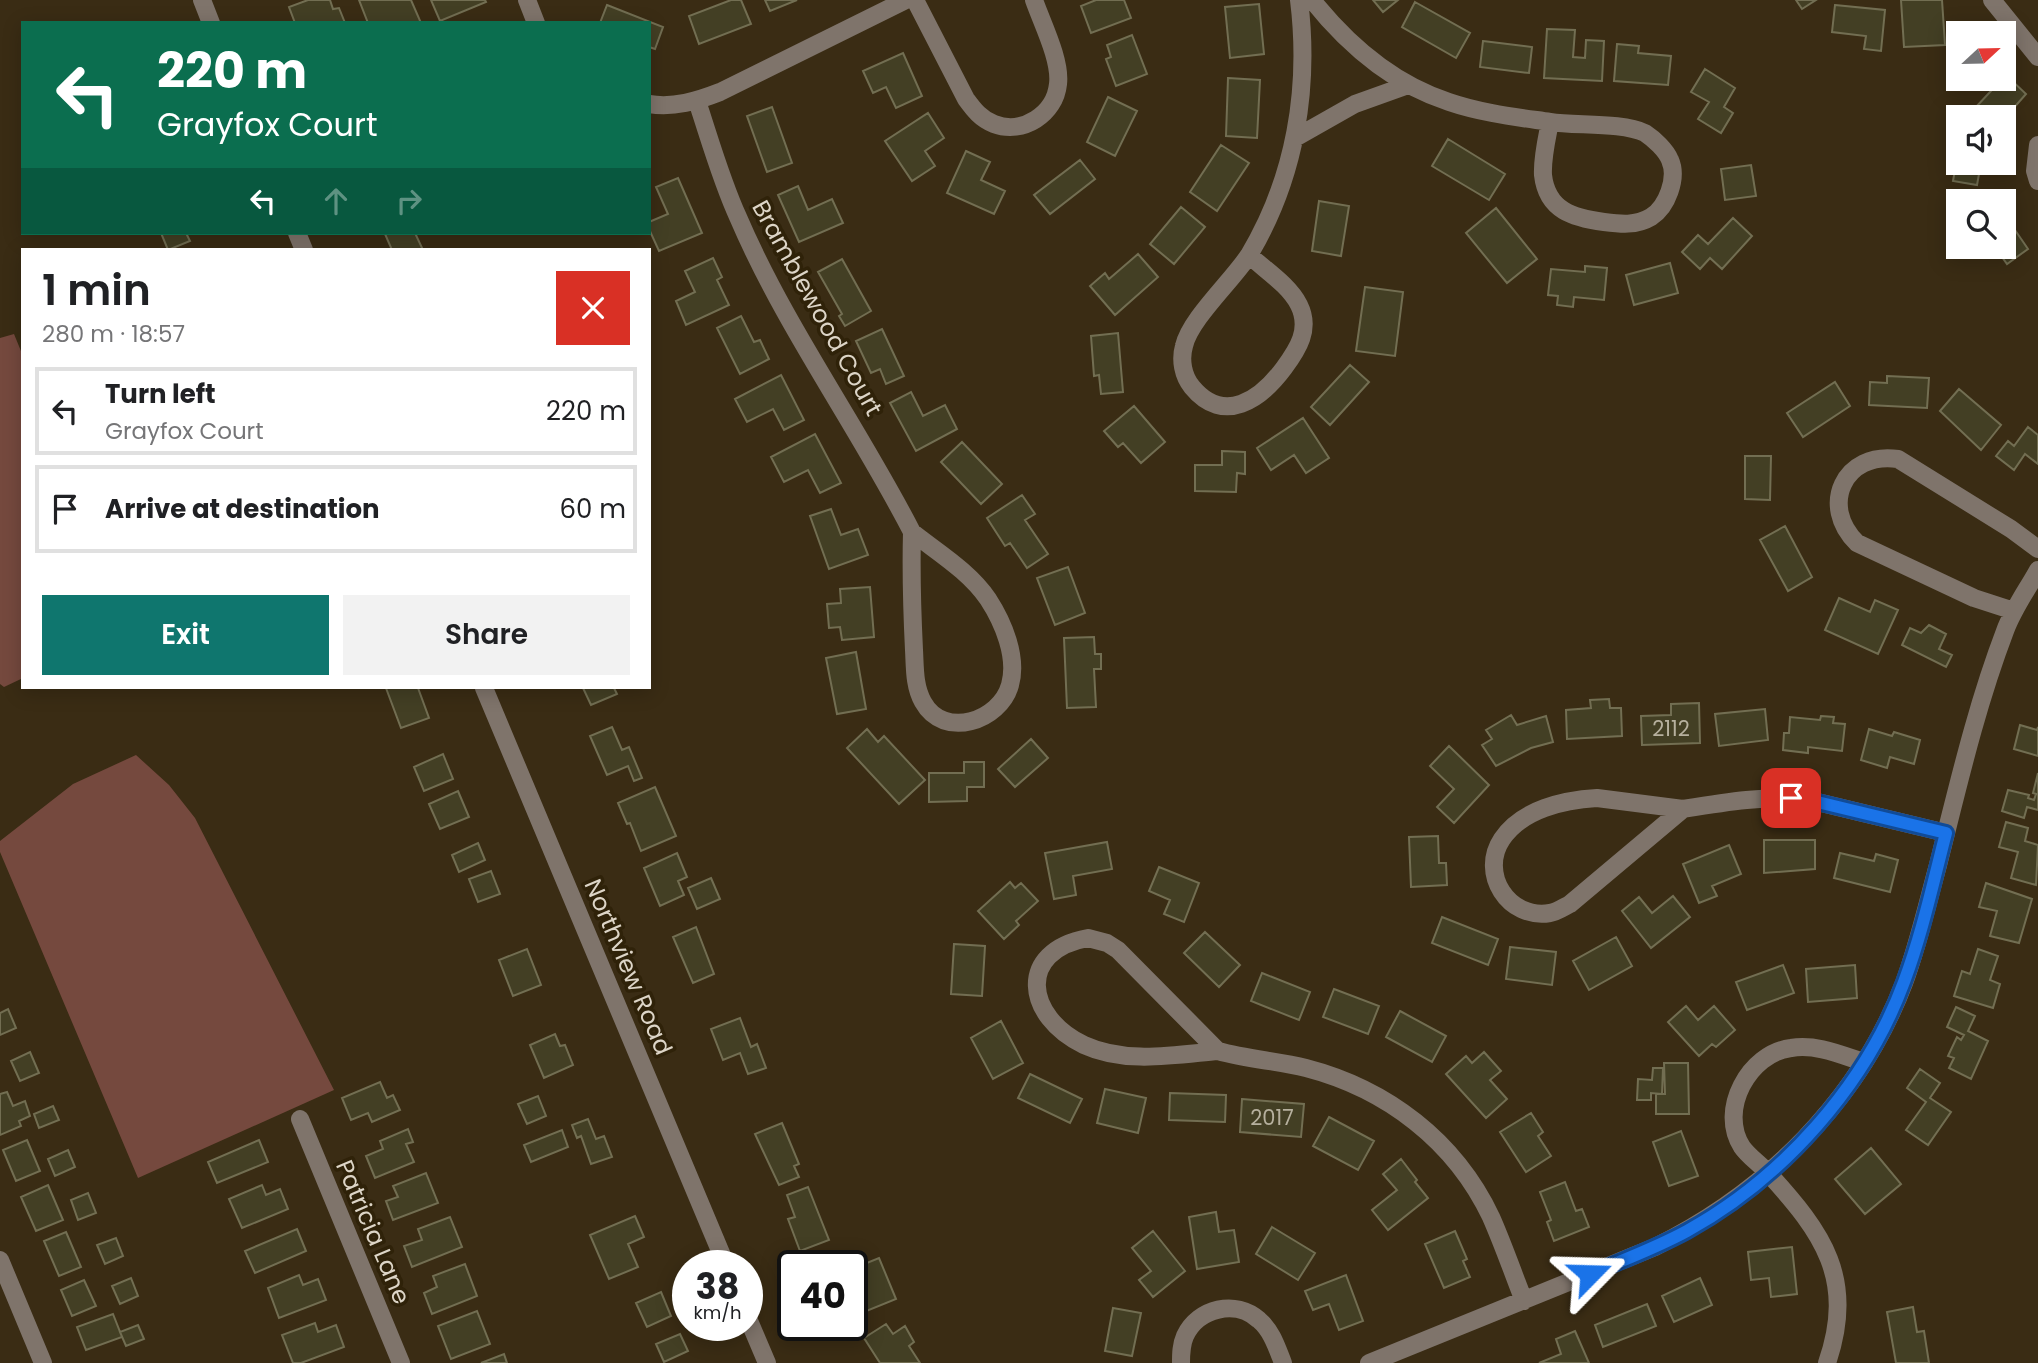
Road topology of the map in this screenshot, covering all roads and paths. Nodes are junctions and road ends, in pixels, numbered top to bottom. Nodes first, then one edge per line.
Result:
1 (201, 0) edge
2 (527, 0) edge
3 (906, 0) edge
4 (915, 0) edge
5 (1034, 0) edge
6 (1299, 0) edge
7 (1312, 0) edge
8 (1992, 0) edge
9 (210, 21) edge
10 (535, 21) edge
11 (2038, 57) edge
12 (1408, 85) junction
13 (697, 101) junction
14 (651, 104) edge
15 (1550, 122) junction
16 (1295, 138) junction
17 (2038, 145) edge
18 (2038, 181) edge
19 (1249, 256) junction
20 (912, 532) junction
21 (2038, 549) edge
22 (2038, 570) edge
23 (2033, 594) edge
24 (2014, 611) junction
25 (484, 689) edge
26 (1683, 808) junction
27 (1946, 833) junction
28 (1218, 1051) junction
29 (1863, 1062) junction
30 (300, 1119) dead end
31 (1769, 1173) junction
32 (720, 1250) edge
33 (0, 1260) edge
34 (1524, 1301) junction
35 (758, 1341) edge
36 (43, 1363) edge
37 (401, 1363) edge
38 (767, 1363) edge
39 (1181, 1363) edge
40 (1283, 1363) edge
41 (1369, 1363) edge
42 (1828, 1363) edge

1 - 9 street
2 - 10 street
3 - 13 street
4 - 5 street
6 - 16 street
7 - 12 street
8 - 11 street
12 - 15 street
12 - 16 street
13 - 14 street
13 - 20 street, Bramblewood Court
15 - 15 street
16 - 19 street
17 - 18 street
19 - 19 street
20 - 20 street, Bramblewood Court
21 - 24 street
22 - 23 street
23 - 24 street
24 - 27 street
25 - 32 street, Northview Road
26 - 26 street
26 - 27 street
27 - 29 street
28 - 28 street
28 - 34 street
29 - 31 street
29 - 31 street
30 - 37 street, Patricia Lane
31 - 34 street
31 - 42 street
33 - 36 street
34 - 41 street
35 - 38 street
39 - 40 street

